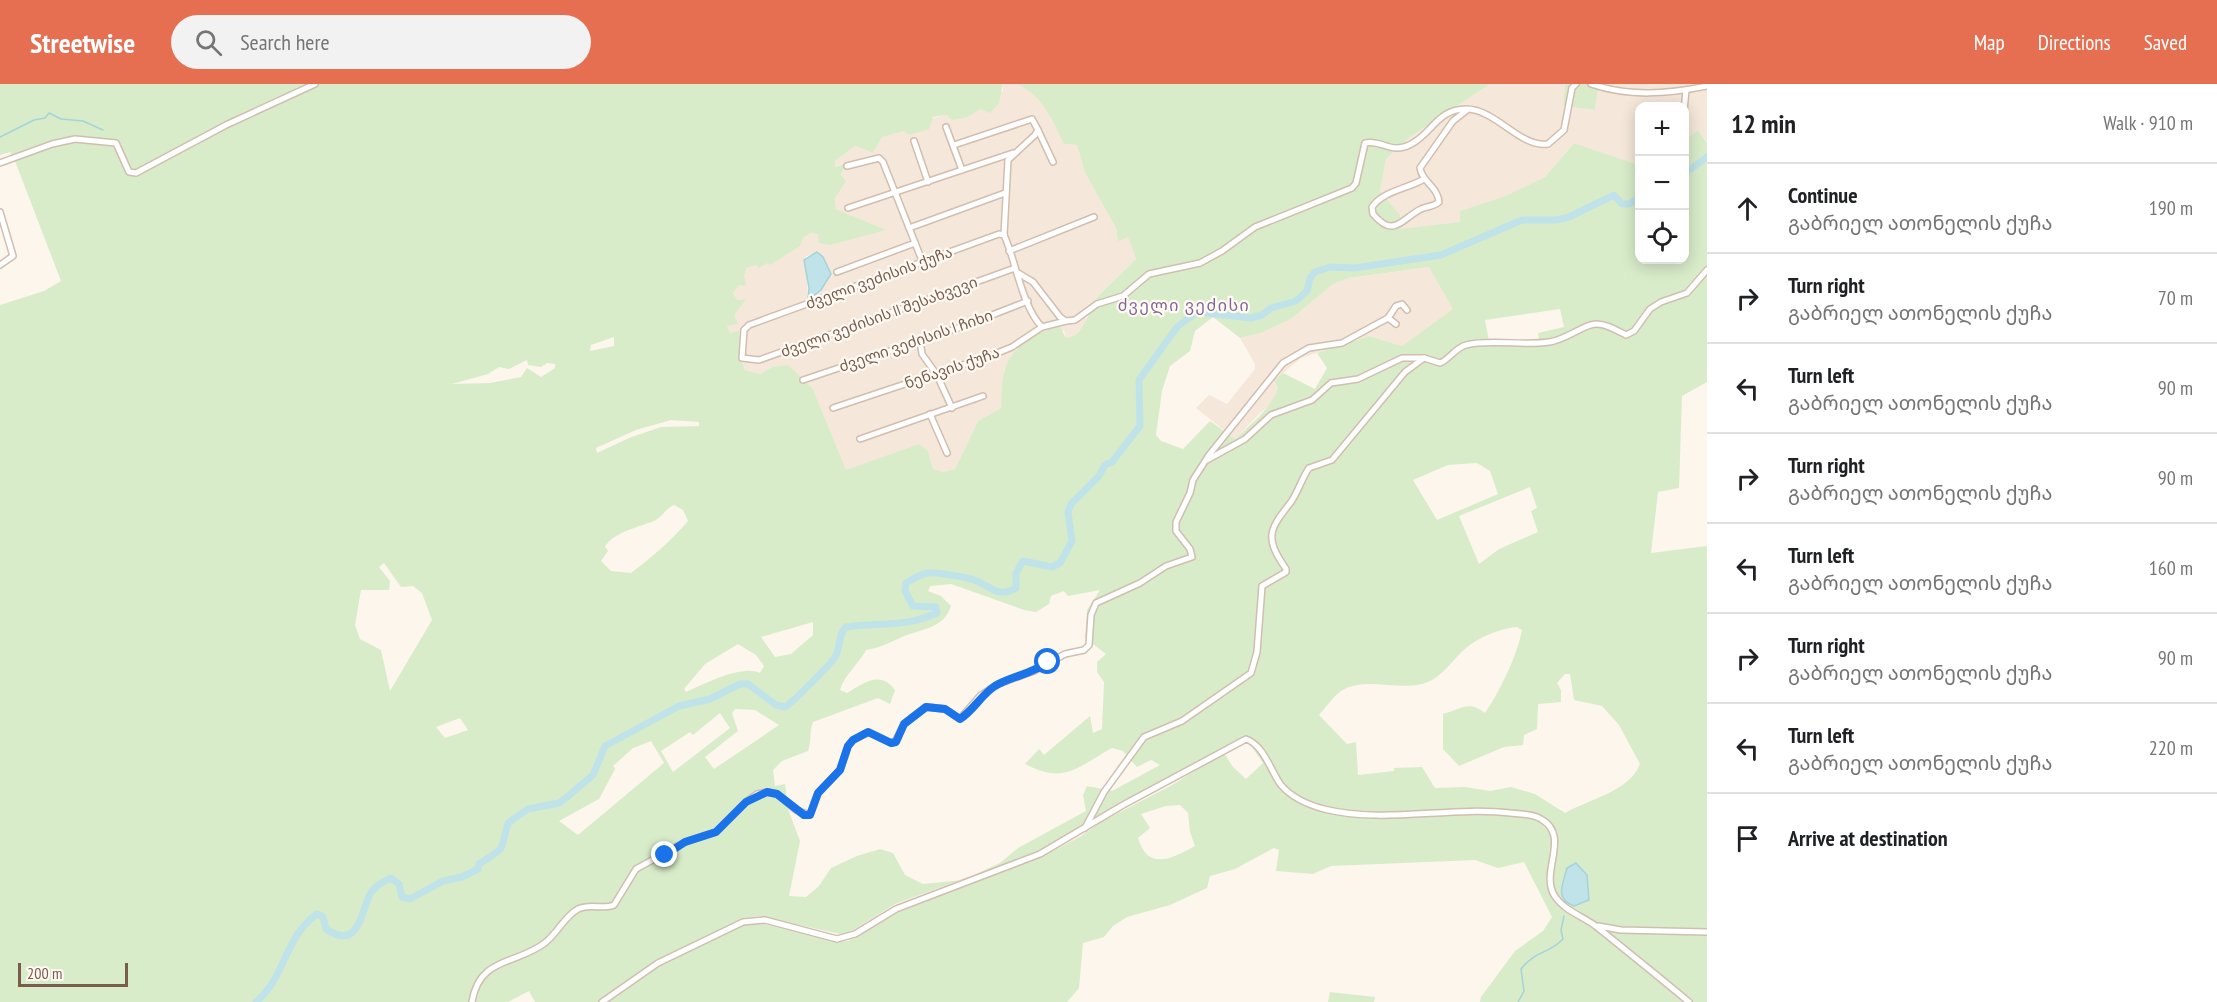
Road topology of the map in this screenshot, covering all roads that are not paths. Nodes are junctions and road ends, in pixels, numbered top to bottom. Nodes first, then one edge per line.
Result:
1 (315, 84) edge
2 (1576, 84) edge
3 (1591, 84) edge
4 (1630, 84) edge
5 (1707, 86) edge
6 (1686, 90) junction
7 (1627, 91) junction
8 (1685, 102) edge
9 (1468, 109) junction
10 (946, 127) dead end
11 (1038, 130) junction
12 (914, 141) dead end
13 (954, 145) junction
14 (1014, 152) junction
15 (1053, 162) dead end
16 (0, 163) edge
17 (847, 166) dead end
18 (962, 170) junction
19 (1424, 179) junction
20 (928, 182) junction
21 (1005, 193) junction
22 (895, 194) junction
23 (848, 208) dead end
24 (0, 212) edge
25 (1094, 217) dead end
26 (909, 228) junction
27 (1004, 235) junction
28 (915, 243) junction
29 (1009, 251) junction
30 (923, 263) junction
31 (0, 265) edge
32 (1707, 270) edge
33 (1016, 271) junction
34 (837, 272) dead end
35 (1028, 301) junction
36 (1407, 310) dead end
37 (1388, 318) junction
38 (1066, 321) junction
39 (1396, 324) dead end
40 (1042, 327) junction
41 (920, 340) junction
42 (742, 358) joint
43 (1424, 358) junction
44 (937, 375) junction
45 (803, 380) dead end
46 (983, 396) dead end
47 (833, 408) dead end
48 (952, 408) junction
49 (930, 414) junction
50 (860, 439) dead end
51 (947, 453) dead end
52 (1207, 460) junction
53 (1085, 829) junction
54 (1596, 926) junction
55 (1707, 932) edge
56 (472, 1002) edge
57 (602, 1002) edge
58 (1689, 1002) edge

1 - 16 street
2 - 9 street
3 - 7 street
4 - 7 street
5 - 6 street
6 - 7 street
6 - 8 street
9 - 19 street
9 - 38 street
10 - 13 street
11 - 13 street
11 - 14 street
11 - 15 street
12 - 20 street
13 - 18 street
14 - 18 street
14 - 21 street
17 - 22 street
18 - 20 street
19 - 19 street
20 - 22 street
21 - 26 street
21 - 27 street
22 - 23 street
22 - 26 street
24 - 31 street
25 - 29 street
26 - 28 street
27 - 29 street
27 - 30 street, ძველი ვეძისის ქუჩა
28 - 30 street
28 - 34 street
29 - 33 street
30 - 42 street, ძველი ვეძისის ქუჩა
32 - 43 street
33 - 35 street
33 - 38 street
33 - 42 street, ძველი ვეძისის II შესახვევი
35 - 40 street
35 - 41 street, ძველი ვეძისის I ჩიხი
36 - 37 street
37 - 39 street
37 - 52 street
38 - 40 street, ნენავის ქუჩა
40 - 44 street, ნენავის ქუჩა
41 - 44 street
41 - 45 street, ძველი ვეძისის I ჩიხი
43 - 52 street
43 - 53 street
44 - 47 street, ნენავის ქუჩა
44 - 48 street
46 - 48 street
48 - 49 street
49 - 50 street
49 - 51 street
52 - 56 street
53 - 54 street
53 - 57 street
54 - 55 street
54 - 58 street

